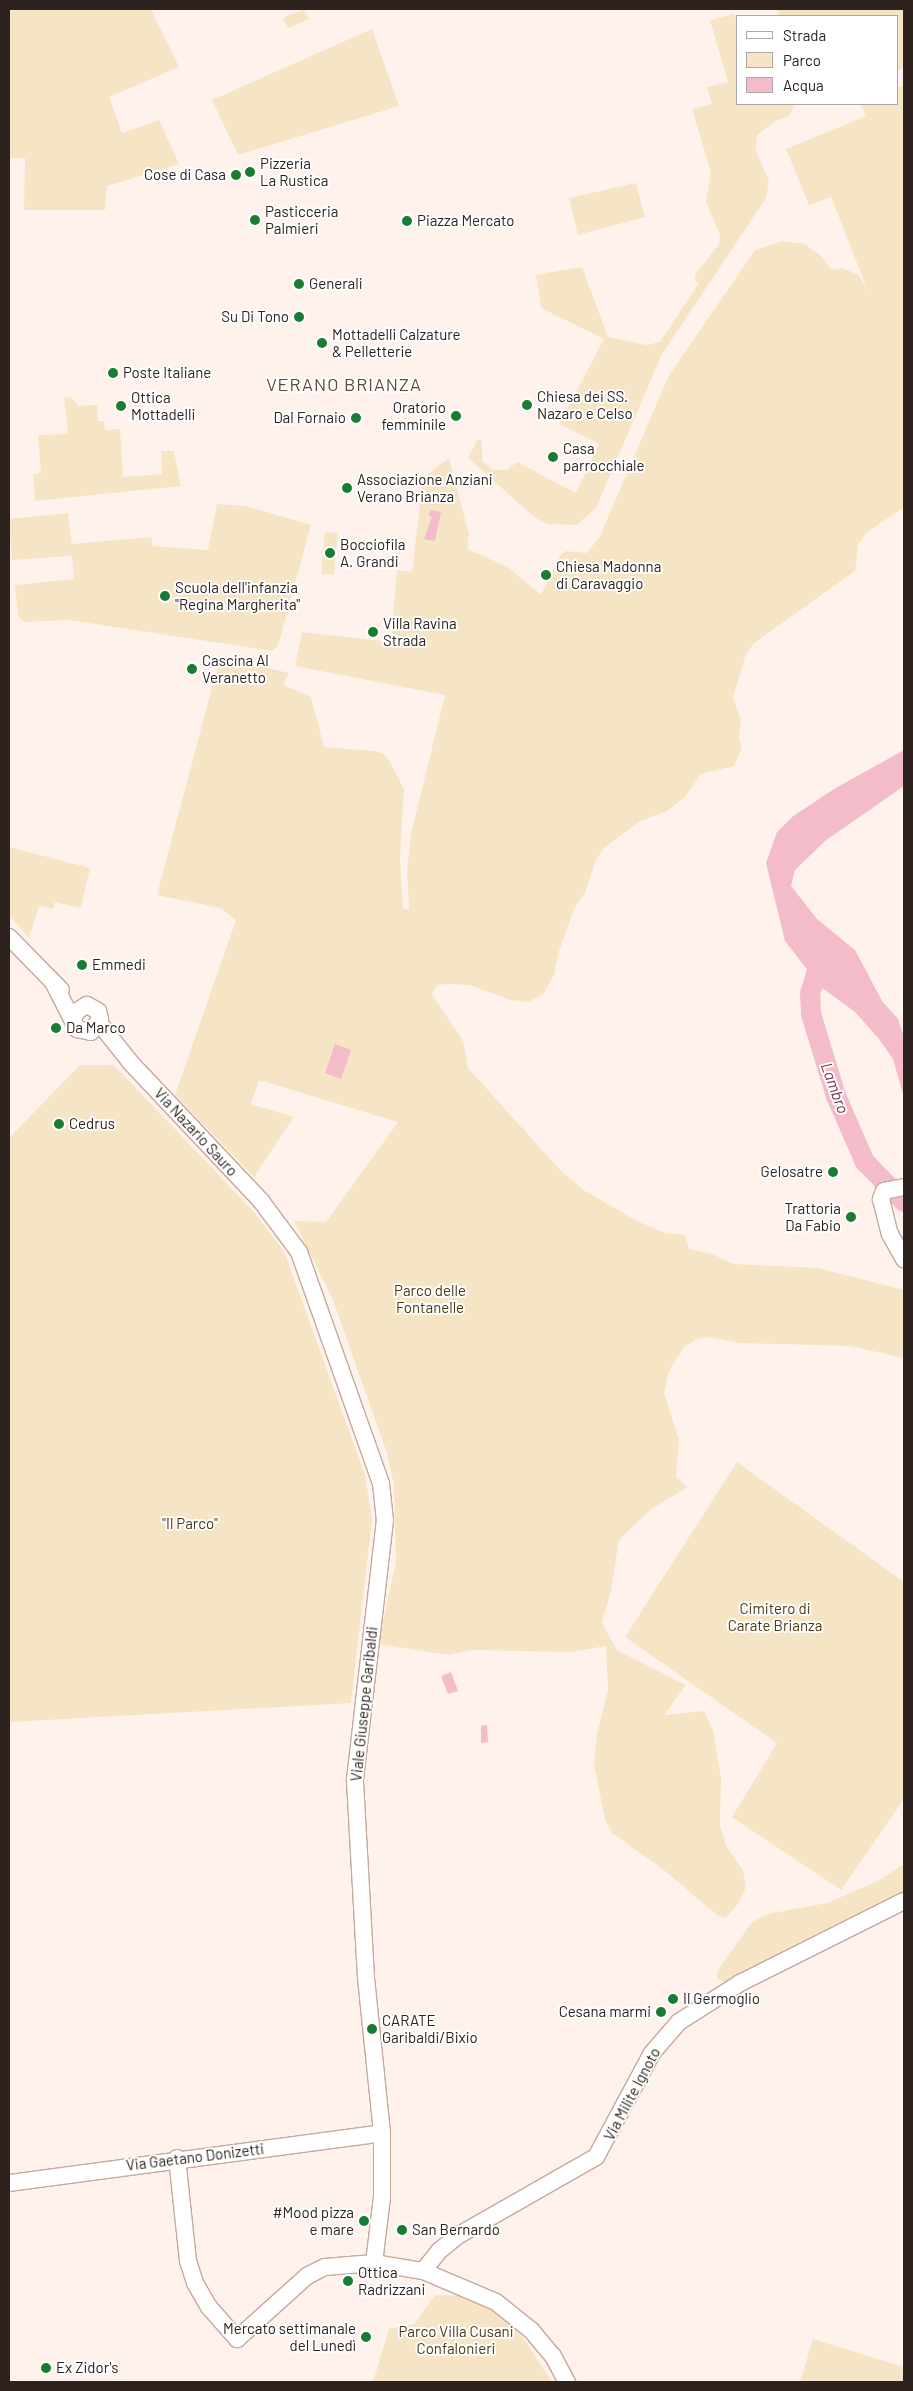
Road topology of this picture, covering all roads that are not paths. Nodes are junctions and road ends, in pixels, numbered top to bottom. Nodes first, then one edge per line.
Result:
1 (9, 936) edge
2 (78, 1013) junction
3 (94, 1028) junction
4 (904, 1187) edge
5 (261, 1201) joint
6 (904, 1259) edge
7 (904, 1901) edge
8 (382, 2133) junction
9 (177, 2158) junction
10 (9, 2183) edge
11 (374, 2263) junction
12 (423, 2271) junction
13 (567, 2382) edge

1 - 2 main road
2 - 3 main road
2 - 3 main road
3 - 5 main road, Via Nazario Sauro
4 - 6 main road
5 - 8 main road, Viale Giuseppe Garibaldi
7 - 12 main road, Via Milite Ignoto
8 - 9 main road, Via Gaetano Donizetti
8 - 11 main road, Viale Giuseppe Garibaldi
9 - 10 main road, Via Gaetano Donizetti
9 - 11 main road
11 - 12 main road
12 - 13 main road

